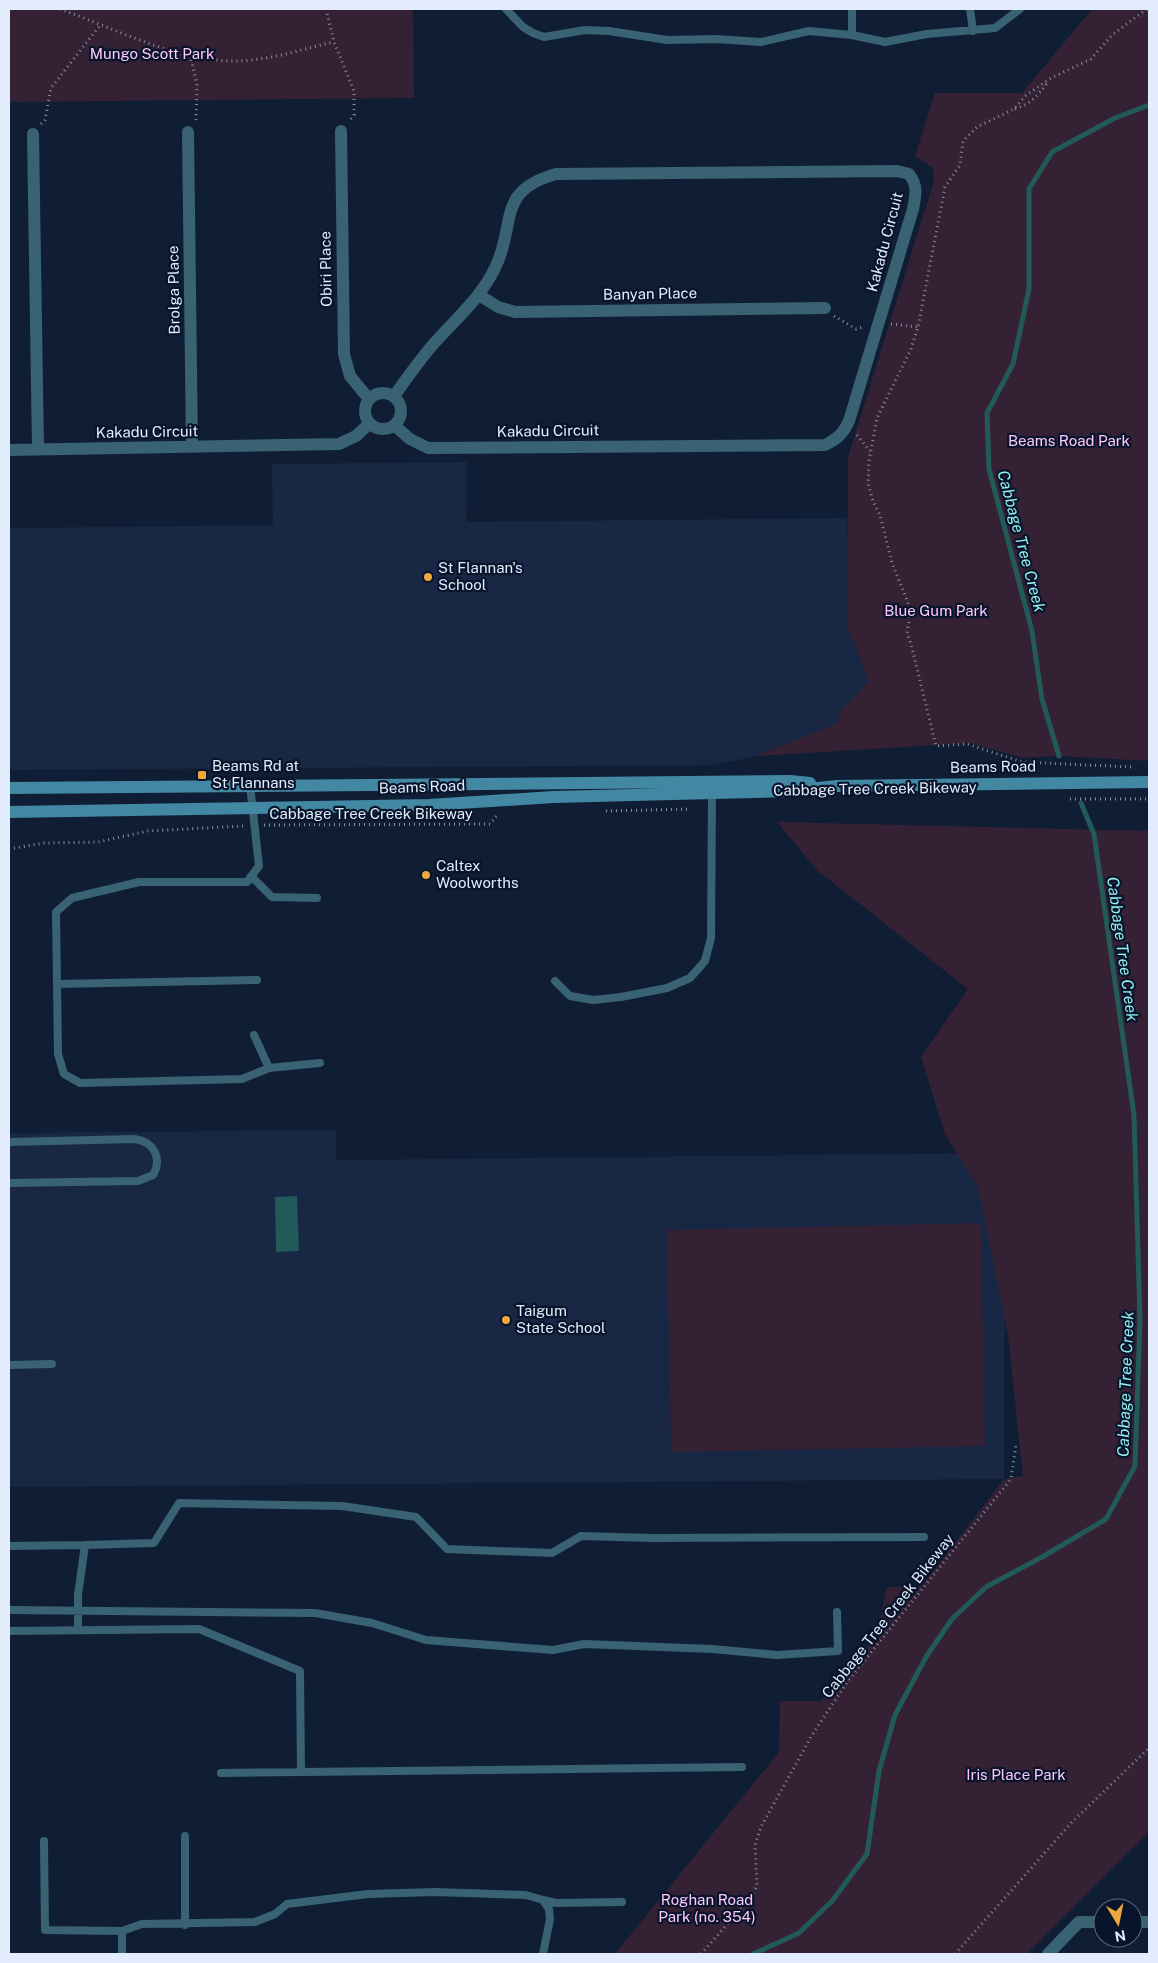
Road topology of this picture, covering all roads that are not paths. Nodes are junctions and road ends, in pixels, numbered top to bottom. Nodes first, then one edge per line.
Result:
1 (506, 9) edge
2 (852, 9) edge
3 (970, 9) edge
4 (1020, 9) edge
5 (973, 32) junction
6 (852, 35) junction
7 (340, 131) road end
8 (188, 132) road end
9 (33, 134) road end
10 (480, 296) junction
11 (825, 308) dead end
12 (394, 396) junction
13 (369, 399) junction
14 (369, 424) junction
15 (395, 426) junction
16 (192, 447) junction
17 (38, 449) junction
18 (9, 450) edge
19 (1149, 782) edge
20 (250, 785) junction
21 (837, 786) junction
22 (9, 788) edge
23 (712, 793) junction
24 (253, 808) junction
25 (9, 812) edge
26 (251, 876) junction
27 (318, 898) dead end
28 (257, 980) dead end
29 (555, 981) dead end
30 (57, 984) junction
31 (254, 1035) dead end
32 (320, 1063) dead end
33 (269, 1068) junction
34 (9, 1142) edge
35 (9, 1183) edge
36 (52, 1364) dead end
37 (9, 1365) edge
38 (924, 1537) dead end
39 (85, 1545) junction
40 (9, 1546) edge
41 (9, 1610) edge
42 (78, 1610) junction
43 (837, 1612) dead end
44 (78, 1630) junction
45 (9, 1631) edge
46 (742, 1767) dead end
47 (301, 1772) junction
48 (221, 1773) dead end
49 (185, 1836) dead end
50 (44, 1841) dead end
51 (543, 1900) junction
52 (622, 1902) dead end
53 (1093, 1922) edge
54 (185, 1925) junction
55 (122, 1931) junction
56 (122, 1954) edge
57 (543, 1954) edge
58 (1048, 1954) edge

1 - 6 lane
2 - 6 lane
3 - 5 lane
4 - 5 lane
5 - 6 lane
7 - 13 street, Obiri Place
8 - 16 street, Brolga Place
9 - 17 street
10 - 11 street, Banyan Place
10 - 12 street, Kakadu Circuit
10 - 15 street, Kakadu Circuit
12 - 13 street
12 - 15 street
13 - 14 street
14 - 15 street
14 - 16 street, Kakadu Circuit
16 - 17 street, Kakadu Circuit
17 - 18 street, Kakadu Circuit
19 - 21 main road, Beams Road
20 - 21 main road, Beams Road
20 - 22 main road, Beams Road
20 - 24 lane
21 - 23 main road, Beams Road
23 - 24 main road, Beams Road
23 - 29 lane
24 - 25 main road, Beams Road
24 - 26 lane
26 - 27 lane
26 - 30 lane
28 - 30 lane
30 - 33 lane
31 - 33 lane
32 - 33 lane
34 - 35 lane
36 - 37 lane
38 - 39 lane
39 - 40 lane
39 - 42 lane
41 - 42 lane
42 - 43 lane
42 - 44 lane
44 - 45 lane
44 - 47 lane
46 - 47 lane
47 - 48 lane
49 - 54 lane
50 - 55 lane
51 - 52 lane
51 - 54 lane
51 - 57 lane
53 - 58 street
54 - 55 lane
55 - 56 lane

